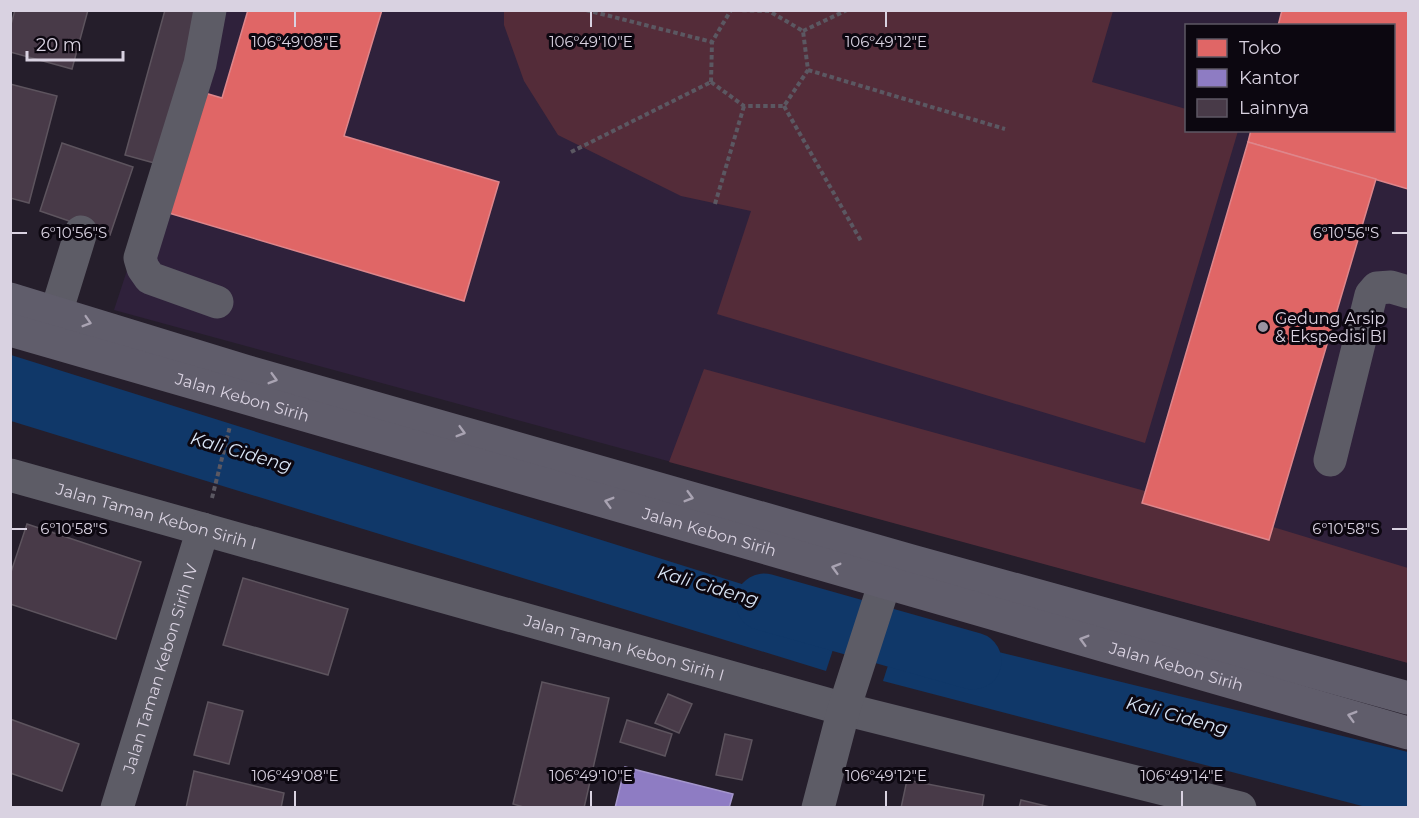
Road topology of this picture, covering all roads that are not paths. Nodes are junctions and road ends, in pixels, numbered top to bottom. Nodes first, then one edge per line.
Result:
1 (210, 10) edge
2 (81, 232) dead end
3 (1408, 290) edge
4 (10, 299) edge
5 (217, 302) dead end
6 (56, 313) junction
7 (10, 330) edge
8 (1330, 460) dead end
9 (10, 475) edge
10 (203, 529) junction
11 (881, 594) junction
12 (1408, 698) edge
13 (844, 709) junction
14 (1408, 733) edge
15 (117, 807) edge
16 (818, 807) edge
17 (1237, 807) edge

1 - 5 street
2 - 6 street
3 - 8 street
4 - 6 main road, Jalan Kebon Sirih
6 -> 12 main road, Jalan Kebon Sirih
11 -> 7 main road, Jalan Kebon Sirih
9 - 10 street, Jalan Taman Kebon Sirih I
10 - 13 street, Jalan Taman Kebon Sirih I
10 - 15 street, Jalan Taman Kebon Sirih IV
11 - 13 street
14 -> 11 main road, Jalan Kebon Sirih
13 - 16 street
13 - 17 street, Jalan Taman Kebon Sirih I

